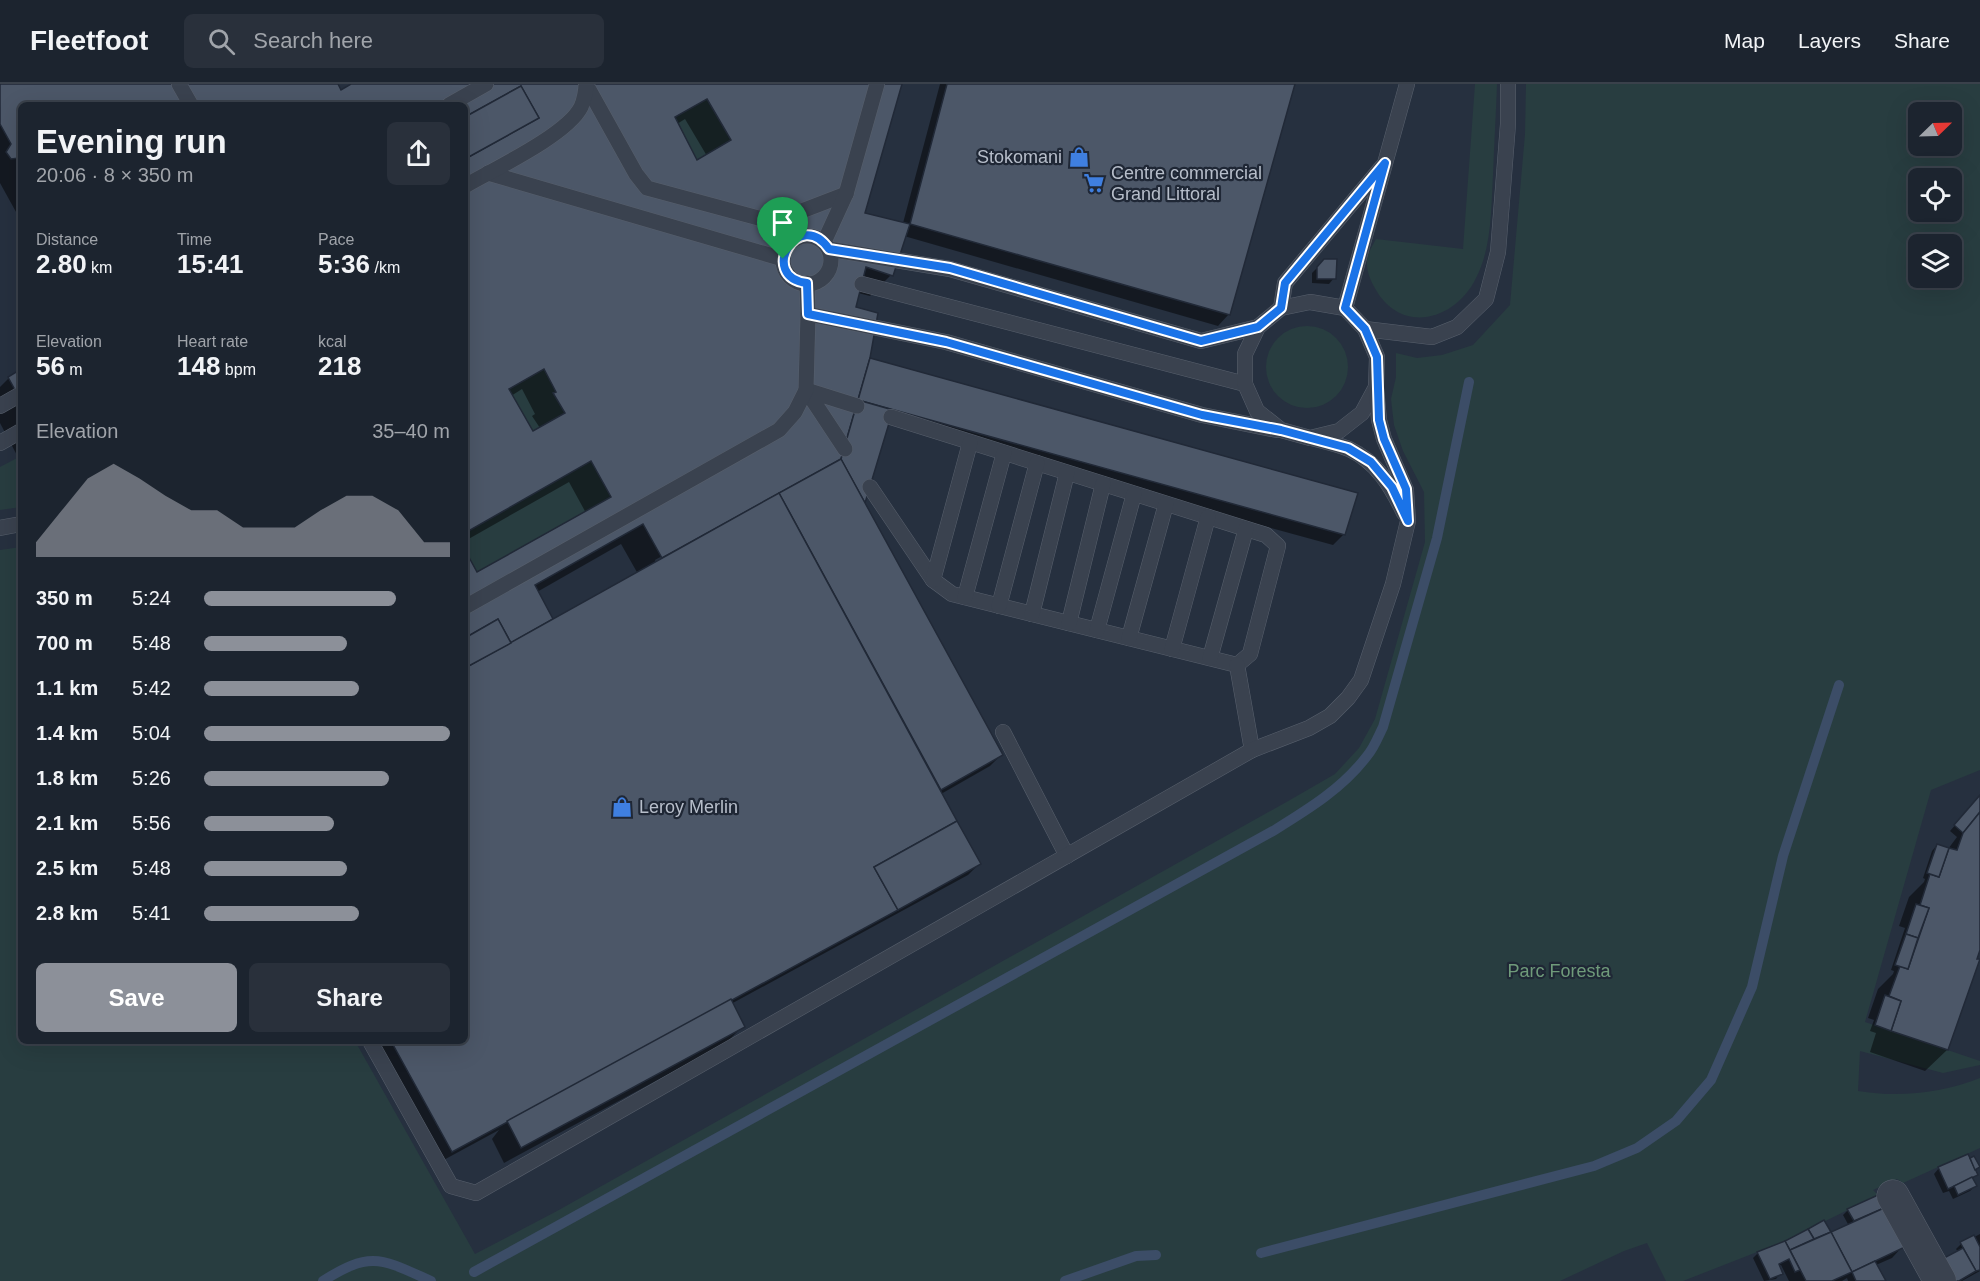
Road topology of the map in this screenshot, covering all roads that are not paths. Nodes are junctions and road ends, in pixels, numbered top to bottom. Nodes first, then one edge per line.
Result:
1 (179, 84) edge
2 (486, 84) edge
3 (877, 84) edge
4 (1407, 84) edge
5 (1508, 84) edge
6 (586, 85) edge
7 (189, 102) edge
8 (454, 102) edge
9 (1385, 163) junction
10 (488, 172) junction
11 (468, 184) edge
12 (846, 194) junction
13 (773, 222) junction
14 (826, 245) junction
15 (786, 252) junction
16 (807, 283) junction
17 (862, 284) dead end
18 (1281, 308) junction
19 (1345, 308) junction
20 (808, 314) junction
21 (1258, 327) junction
22 (1365, 329) junction
23 (1245, 384) junction
24 (1376, 387) junction
25 (806, 390) junction
26 (18, 396) edge
27 (0, 406) edge
28 (857, 406) dead end
29 (891, 417) dead end
30 (1281, 430) junction
31 (18, 433) edge
32 (1310, 438) junction
33 (970, 442) junction
34 (0, 443) edge
35 (845, 449) dead end
36 (1004, 453) junction
37 (1037, 464) junction
38 (1067, 473) junction
39 (1103, 484) junction
40 (870, 487) dead end
41 (1134, 494) junction
42 (1166, 504) junction
43 (1208, 517) junction
44 (1408, 521) junction
45 (18, 525) edge
46 (0, 528) edge
47 (1246, 529) junction
48 (933, 580) junction
49 (965, 597) junction
50 (468, 605) edge
51 (999, 606) junction
52 (1032, 614) junction
53 (1069, 624) junction
54 (1097, 630) junction
55 (1129, 638) junction
56 (1172, 649) junction
57 (1210, 658) junction
58 (1237, 665) junction
59 (1003, 732) dead end
60 (1252, 750) junction
61 (1067, 856) junction
62 (372, 1044) edge
63 (1893, 1196) dead end
64 (1940, 1281) edge

1 - 7 lane
2 - 8 lane
3 - 12 lane
4 - 9 lane
5 - 22 lane
6 - 10 lane
6 - 13 lane
9 - 18 lane
9 - 19 lane
10 - 11 lane
10 - 15 lane
12 - 13 lane
12 - 14 lane
13 - 15 lane
14 - 15 lane
14 - 16 lane
14 - 21 lane
15 - 16 lane
16 - 20 lane
17 - 23 lane
18 - 19 lane
18 - 21 lane
19 - 22 lane
20 - 25 lane
20 - 30 lane
21 - 23 lane
22 - 24 lane
23 - 30 lane
24 - 32 lane
24 - 44 lane
25 - 28 lane
25 - 35 lane
25 - 50 lane
26 - 27 lane
29 - 33 lane
30 - 32 lane
31 - 34 lane
32 - 44 lane
33 - 36 lane
33 - 48 lane
36 - 37 lane
36 - 49 lane
37 - 38 lane
37 - 51 lane
38 - 39 lane
38 - 52 lane
39 - 41 lane
39 - 53 lane
40 - 48 lane
41 - 42 lane
41 - 54 lane
42 - 43 lane
42 - 55 lane
43 - 47 lane
43 - 56 lane
44 - 60 lane
45 - 46 lane
47 - 57 lane
47 - 58 lane
48 - 49 lane
49 - 51 lane
51 - 52 lane
52 - 53 lane
53 - 54 lane
54 - 55 lane
55 - 56 lane
56 - 57 lane
57 - 58 lane
58 - 60 lane
59 - 61 lane
60 - 61 lane
61 - 62 lane
63 - 64 street

